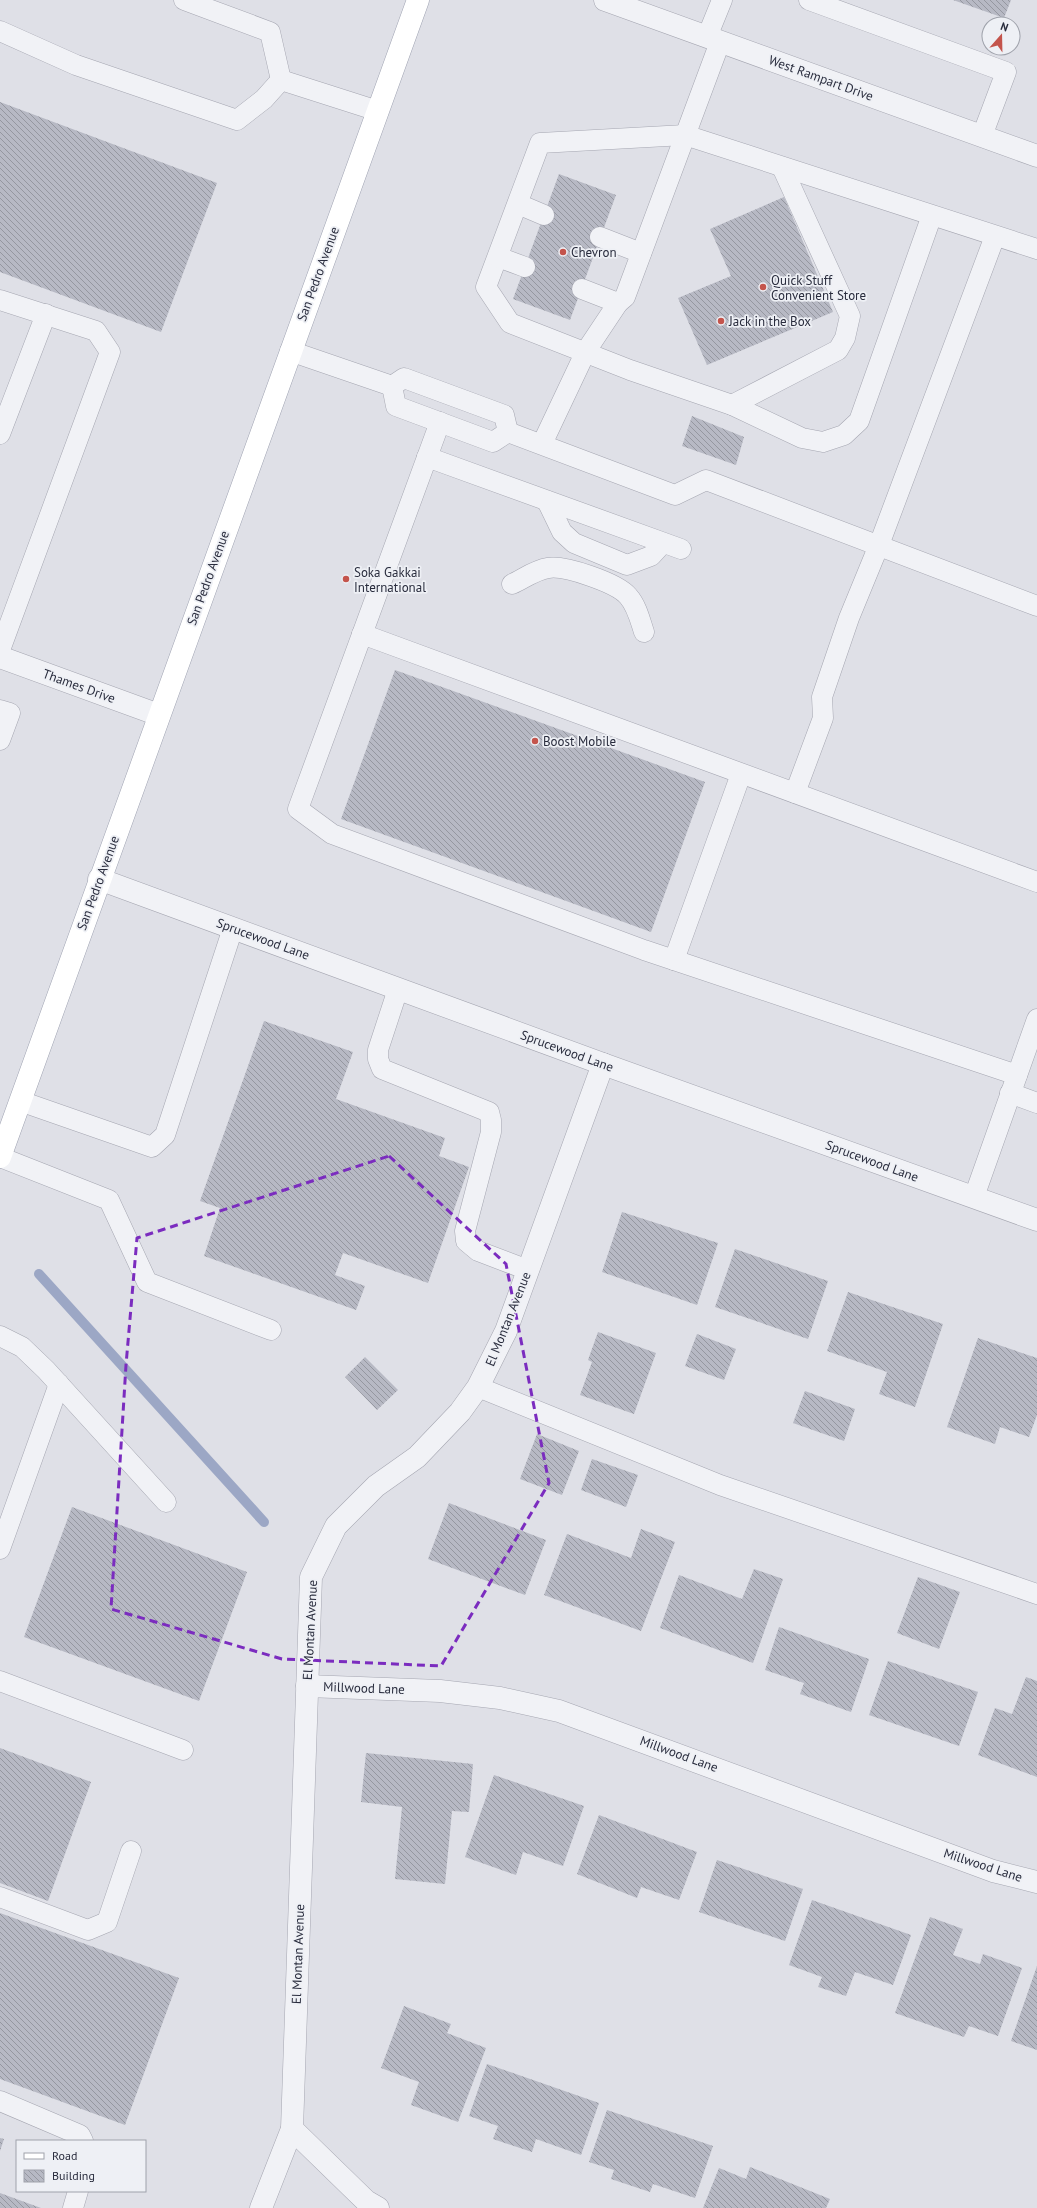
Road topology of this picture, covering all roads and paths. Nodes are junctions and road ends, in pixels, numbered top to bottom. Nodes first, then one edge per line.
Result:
1 (184, 0) edge
2 (418, 0) edge
3 (605, 0) edge
4 (722, 0) edge
5 (810, 0) edge
6 (0, 31) edge
7 (713, 39) junction
8 (281, 80) junction
9 (378, 111) junction
10 (685, 135) junction
11 (982, 136) junction
12 (1037, 156) edge
13 (782, 167) junction
14 (518, 204) junction
15 (544, 214) dead end
16 (932, 215) junction
17 (994, 236) junction
18 (600, 237) dead end
19 (1037, 249) edge
20 (641, 253) junction
21 (498, 257) junction
22 (525, 267) dead end
23 (582, 289) dead end
24 (0, 300) edge
25 (618, 303) junction
26 (46, 314) junction
27 (290, 351) junction
28 (586, 351) junction
29 (392, 386) junction
30 (732, 405) junction
31 (440, 422) junction
32 (508, 432) junction
33 (0, 434) edge
34 (542, 444) junction
35 (427, 456) junction
36 (547, 500) junction
37 (879, 545) junction
38 (512, 584) dead end
39 (1037, 606) edge
40 (644, 632) dead end
41 (362, 634) junction
42 (0, 650) edge
43 (0, 657) edge
44 (0, 710) edge
45 (159, 715) junction
46 (0, 740) edge
47 (741, 774) junction
48 (795, 793) junction
49 (99, 879) junction
50 (1037, 882) edge
51 (233, 928) junction
52 (674, 960) junction
53 (398, 989) junction
54 (1037, 1019) edge
55 (603, 1064) junction
56 (1014, 1084) junction
57 (20, 1102) junction
58 (1037, 1103) edge
59 (0, 1157) edge
60 (974, 1197) junction
61 (1037, 1220) edge
62 (528, 1270) junction
63 (271, 1330) dead end
64 (0, 1336) edge
65 (58, 1384) junction
66 (478, 1387) junction
67 (166, 1502) dead end
68 (0, 1549) edge
69 (1037, 1594) edge
70 (0, 1681) edge
71 (307, 1686) junction
72 (182, 1750) dead end
73 (131, 1851) dead end
74 (1037, 1882) edge
75 (0, 1897) edge
76 (0, 2101) edge
77 (292, 2129) junction
78 (82, 2140) edge
79 (78, 2192) edge
80 (73, 2208) edge
81 (261, 2208) edge
82 (378, 2208) edge

1 - 8 lane
2 - 9 main road, San Pedro Avenue
3 - 7 street, West Rampart Drive
4 - 7 lane
5 - 11 lane
6 - 8 lane
7 - 10 lane
7 - 11 street, West Rampart Drive
8 - 9 lane
9 - 27 main road, San Pedro Avenue
10 - 13 lane
10 - 14 lane
10 - 20 lane
11 - 12 street, West Rampart Drive
13 - 16 lane
13 - 30 lane
14 - 15 lane
14 - 21 lane
16 - 17 lane
16 - 30 lane
17 - 19 lane
17 - 37 lane
18 - 20 lane
20 - 25 lane
21 - 22 lane
21 - 28 lane
23 - 25 lane
24 - 26 lane
25 - 28 lane
26 - 33 lane
26 - 42 lane
27 - 29 lane
27 - 45 main road, San Pedro Avenue
28 - 30 lane
28 - 34 lane
29 - 31 lane
29 - 32 lane
31 - 32 lane
31 - 35 lane
32 - 34 lane
34 - 37 lane
35 - 36 lane
35 - 41 lane
36 - 36 lane
37 - 39 lane
37 - 48 lane
38 - 40 lane
41 - 47 lane
41 - 52 lane
43 - 45 street, Thames Drive
44 - 46 lane
45 - 49 main road, San Pedro Avenue
47 - 48 lane
47 - 52 lane
48 - 50 lane
49 - 51 street, Sprucewood Lane
49 - 57 main road, San Pedro Avenue
51 - 53 street, Sprucewood Lane
51 - 57 lane
52 - 56 lane
53 - 55 street, Sprucewood Lane
53 - 62 lane
54 - 56 lane
55 - 60 street, Sprucewood Lane
55 - 62 street, El Montan Avenue
56 - 58 lane
56 - 60 lane
57 - 59 main road, San Pedro Avenue
59 - 63 lane
60 - 61 street, Sprucewood Lane
62 - 66 street, El Montan Avenue
64 - 65 lane
65 - 67 lane
65 - 68 lane
66 - 69 lane
66 - 71 street, El Montan Avenue
70 - 72 lane
71 - 74 street, Millwood Lane
71 - 77 street, El Montan Avenue
73 - 75 lane
76 - 78 lane
77 - 81 street, El Montan Avenue
77 - 82 street
79 - 80 lane

